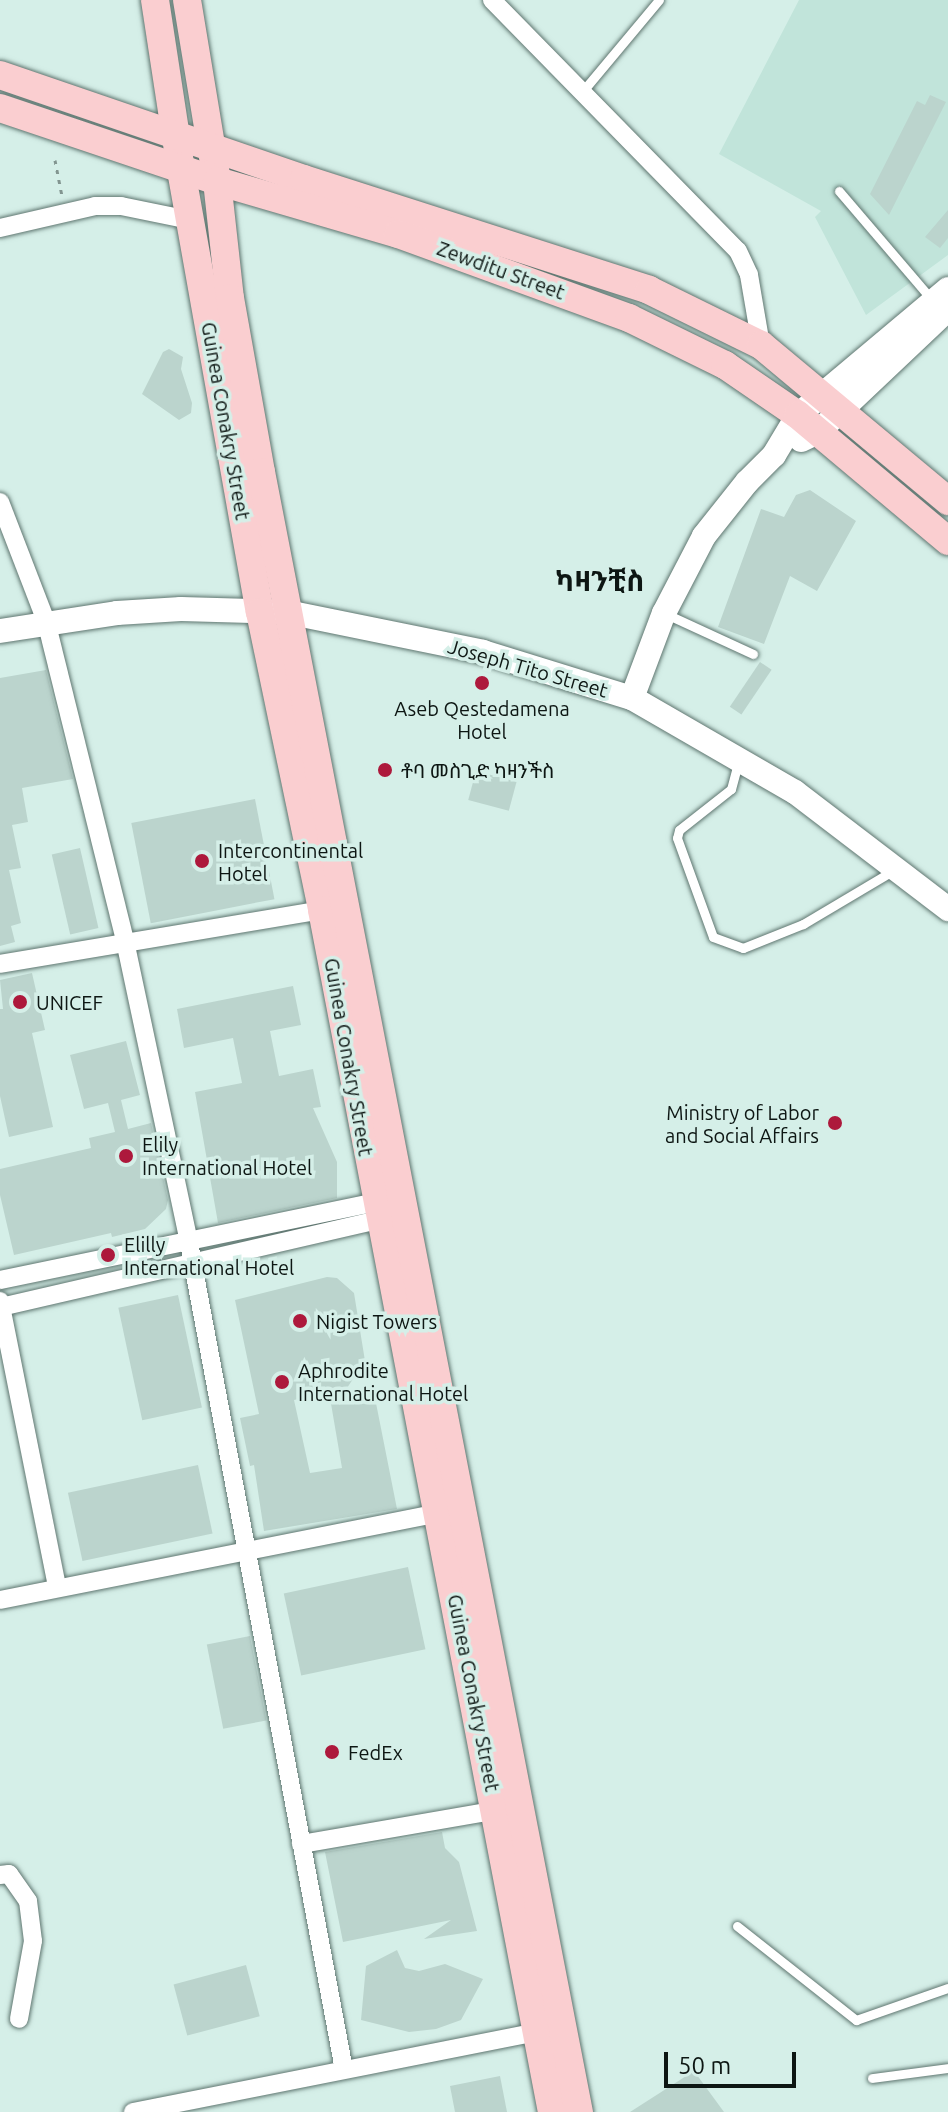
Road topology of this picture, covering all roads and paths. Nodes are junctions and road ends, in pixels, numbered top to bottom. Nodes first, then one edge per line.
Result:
1 (155, 0) edge
2 (187, 0) edge
3 (492, 0) edge
4 (659, 0) edge
5 (0, 75) edge
6 (582, 92) junction
7 (0, 108) edge
8 (176, 134) junction
9 (212, 148) junction
10 (55, 160) dead end
11 (181, 170) junction
12 (217, 181) junction
13 (839, 191) dead end
14 (64, 212) junction
15 (190, 220) junction
16 (0, 228) edge
17 (943, 299) edge
18 (761, 345) junction
19 (830, 402) junction
20 (808, 423) junction
21 (948, 501) edge
22 (0, 502) edge
23 (948, 541) edge
24 (274, 612) junction
25 (664, 613) junction
26 (46, 621) junction
27 (0, 631) edge
28 (753, 654) dead end
29 (632, 698) junction
30 (738, 759) junction
31 (896, 869) junction
32 (948, 909) edge
33 (322, 910) junction
34 (125, 941) junction
35 (0, 964) edge
36 (352, 1000) junction
37 (391, 1209) junction
38 (189, 1243) junction
39 (192, 1265) junction
40 (0, 1280) edge
41 (1, 1304) edge
42 (6, 1360) edge
43 (438, 1446) junction
44 (438, 1513) junction
45 (247, 1552) junction
46 (57, 1587) junction
47 (0, 1600) edge
48 (497, 1810) junction
49 (301, 1844) junction
50 (0, 1875) edge
51 (737, 1926) dead end
52 (534, 1958) junction
53 (948, 1988) edge
54 (19, 2019) dead end
55 (537, 2032) junction
56 (948, 2068) edge
57 (344, 2070) junction
58 (872, 2078) dead end
59 (133, 2112) edge
60 (552, 2112) edge
61 (579, 2112) edge

1 - 8 main road, Guinea Conakry Street
2 - 9 main road, Guinea Conakry Street
3 - 6 street
4 - 6 lane
5 - 8 main road, Zewditu Street
6 - 18 street
7 - 11 main road, Zewditu Street
8 - 9 main road, Zewditu Street
8 - 11 main road, Guinea Conakry Street
9 - 12 main road, Guinea Conakry Street
9 - 18 main road, Zewditu Street
10 - 14 path
11 - 12 main road, Zewditu Street
11 - 15 main road, Guinea Conakry Street
12 - 20 main road, Zewditu Street
12 - 24 main road, Guinea Conakry Street
13 - 17 lane
14 - 15 street
14 - 16 street
15 - 24 main road, Guinea Conakry Street
17 - 19 main road
18 - 19 main road, Zewditu Street
19 - 20 main road
19 - 21 main road, Zewditu Street
20 - 23 main road, Zewditu Street
20 - 25 main road
22 - 26 street
24 - 26 main road, Joseph Tito Street
24 - 29 main road, Joseph Tito Street
24 - 33 main road, Guinea Conakry Street
24 - 36 main road, Guinea Conakry Street
25 - 28 lane
25 - 29 main road
26 - 27 main road, Joseph Tito Street
26 - 34 street
29 - 30 main road, Joseph Tito Street
30 - 31 main road, Joseph Tito Street
30 - 31 lane
31 - 32 main road, Joseph Tito Street
33 - 34 street
33 - 36 main road, Guinea Conakry Street
34 - 35 street
34 - 38 street
36 - 37 main road, Guinea Conakry Street
37 - 38 street
37 - 39 street
37 - 43 main road, Guinea Conakry Street
38 - 39 street
38 - 40 street
39 - 41 street
39 - 45 street
41 - 42 street
42 - 46 street
43 - 44 main road, Guinea Conakry Street
43 - 52 main road, Guinea Conakry Street
44 - 45 street
44 - 48 main road, Guinea Conakry Street
45 - 46 street
45 - 49 street
46 - 47 street
48 - 49 street
48 - 52 main road, Guinea Conakry Street
49 - 57 street
50 - 54 street
51 - 53 lane
52 - 55 main road, Guinea Conakry Street
52 - 61 main road, Guinea Conakry Street
55 - 57 street
55 - 60 main road, Guinea Conakry Street
56 - 58 lane
57 - 59 street

